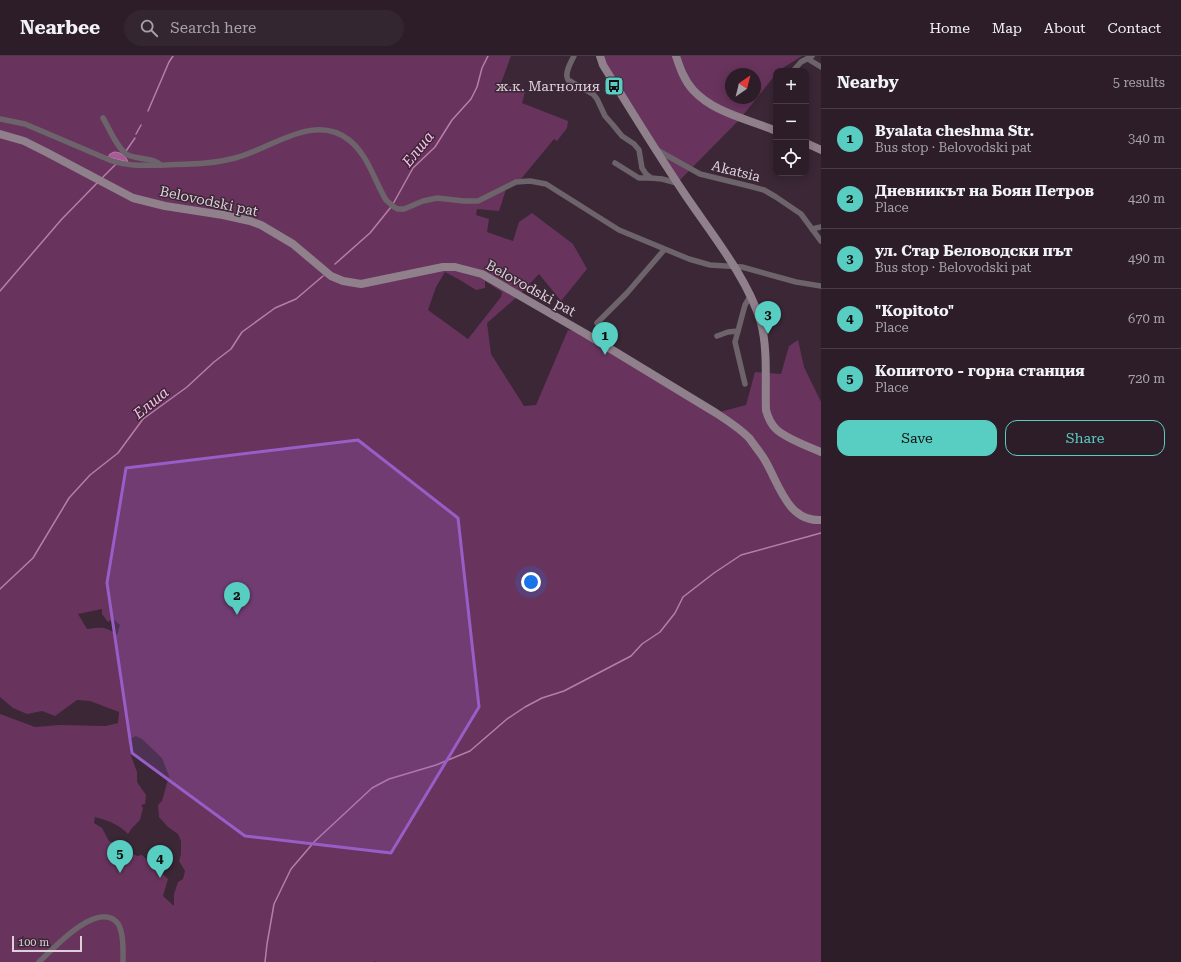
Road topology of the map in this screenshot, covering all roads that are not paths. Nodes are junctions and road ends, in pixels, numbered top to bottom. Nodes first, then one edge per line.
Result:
1 (574, 56) edge
2 (600, 56) edge
3 (676, 56) edge
4 (810, 57) edge
5 (821, 67) edge
6 (796, 68) edge
7 (103, 118) dead end
8 (0, 120) edge
9 (773, 130) edge
10 (0, 134) edge
11 (809, 144) edge
12 (655, 148) junction
13 (821, 150) edge
14 (615, 163) dead end
15 (161, 165) junction
16 (651, 178) junction
17 (677, 183) junction
18 (821, 227) edge
19 (812, 229) junction
20 (821, 241) edge
21 (664, 250) junction
22 (734, 267) junction
23 (821, 286) edge
24 (751, 295) junction
25 (597, 323) dead end
26 (738, 331) junction
27 (717, 336) dead end
28 (745, 384) dead end
29 (821, 452) edge
30 (821, 520) edge
31 (39, 962) edge
32 (123, 962) edge

1 - 16 street
2 - 12 street
3 - 9 street
4 - 5 street
4 - 6 street
7 - 15 street
8 - 15 street
10 - 30 street, Belovodski pat
11 - 13 street
12 - 17 street
12 - 19 street, Akatsia
14 - 16 street
15 - 21 street
16 - 17 street
17 - 22 street
18 - 19 street
19 - 20 street, Akatsia
21 - 22 street
21 - 25 street
22 - 23 street
22 - 24 street
24 - 26 street
24 - 29 street
26 - 27 street
26 - 28 street
31 - 32 street

